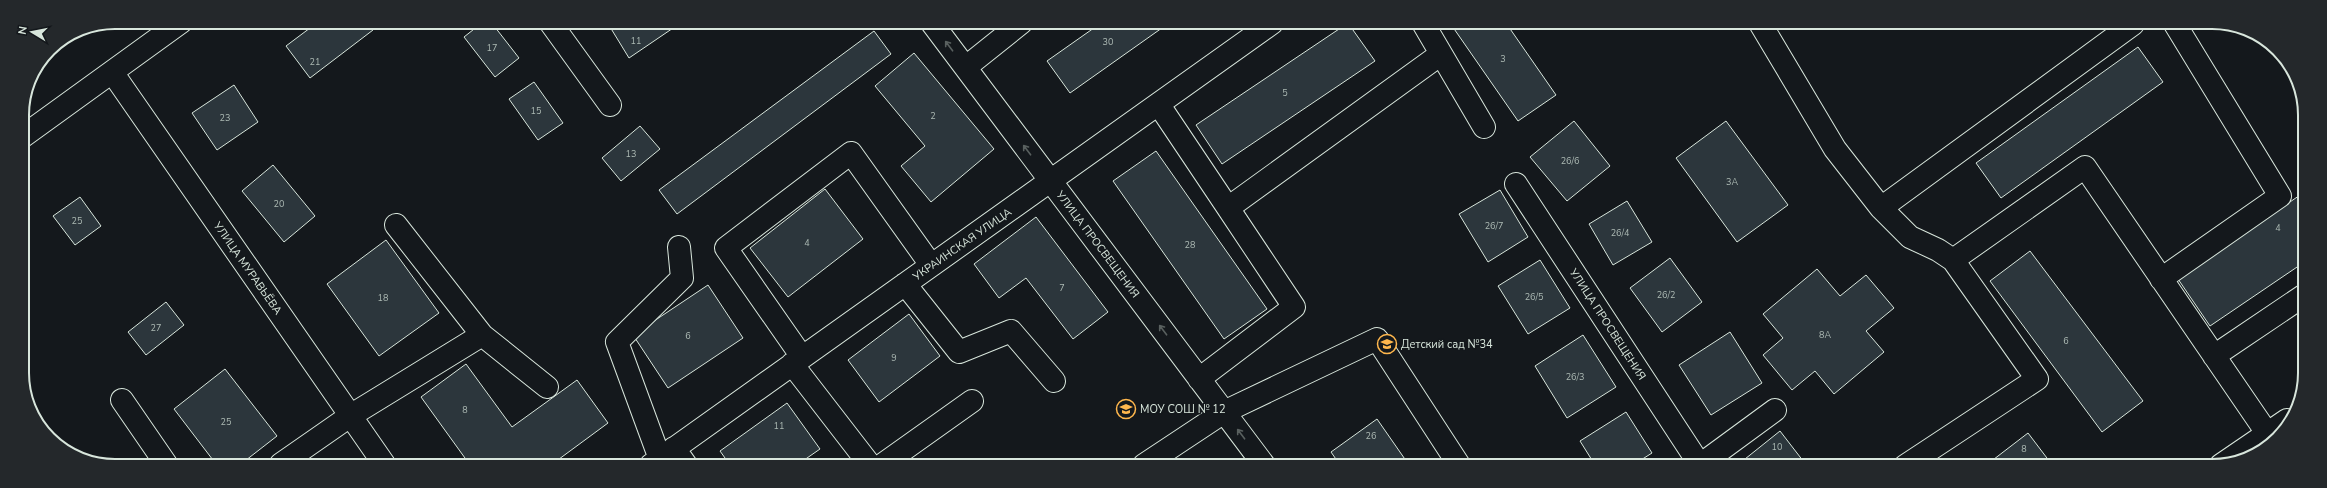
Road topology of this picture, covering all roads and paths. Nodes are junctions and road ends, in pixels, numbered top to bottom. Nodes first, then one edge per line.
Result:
1 (171, 29) edge
2 (555, 29) edge
3 (937, 29) edge
4 (1014, 29) edge
5 (1264, 29) edge
6 (1426, 29) edge
7 (1764, 29) edge
8 (2127, 29) edge
9 (2178, 29) edge
10 (1441, 54) junction
11 (966, 67) junction
12 (112, 72) junction
13 (1159, 104) junction
14 (610, 105) dead end
15 (1484, 127) dead end
16 (29, 132) edge
17 (1051, 181) junction
18 (1516, 184) dead end
19 (1228, 208) junction
20 (1881, 208) junction
21 (396, 225) dead end
22 (679, 247) dead end
23 (1953, 260) junction
24 (931, 266) junction
25 (2161, 279) junction
26 (905, 284) junction
27 (2298, 299) edge
28 (482, 335) junction
29 (2214, 356) junction
30 (797, 360) junction
31 (1200, 379) junction
32 (1054, 381) dead end
33 (547, 387) dead end
34 (122, 400) dead end
35 (972, 401) dead end
36 (1775, 410) dead end
37 (1224, 412) junction
38 (350, 416) junction
39 (2280, 425) edge
40 (2267, 434) junction
41 (2235, 456) edge
42 (163, 459) edge
43 (288, 459) edge
44 (380, 459) edge
45 (668, 459) edge
46 (866, 459) edge
47 (890, 459) edge
48 (1153, 459) edge
49 (1259, 459) edge
50 (1455, 459) edge
51 (1701, 459) edge
52 (1713, 459) edge
53 (1916, 459) edge

1 - 12 street
2 - 14 street
11 -> 3 street, УЛИЦА ПРОСВЕЩЕНИЯ
4 - 11 street
5 - 13 street, УКРАИНСКАЯ УЛИЦА
6 - 10 street
7 - 20 street
8 - 20 street
9 - 25 street
10 - 15 street
10 - 19 street
17 -> 11 street, УЛИЦА ПРОСВЕЩЕНИЯ
12 - 16 street
12 - 38 street, УЛИЦА МУРАВЬЁВА
13 - 17 street, УКРАИНСКАЯ УЛИЦА
13 - 19 street
17 - 24 street, УКРАИНСКАЯ УЛИЦА
31 -> 17 street, УЛИЦА ПРОСВЕЩЕНИЯ
18 - 51 street, УЛИЦА ПРОСВЕЩЕНИЯ
19 - 31 street
20 - 23 street
21 - 28 street
22 - 45 street
23 - 25 street
23 - 53 street
24 - 26 street, УКРАИНСКАЯ УЛИЦА
24 - 30 street
25 - 29 street
26 - 30 street, УКРАИНСКАЯ УЛИЦА
26 - 32 street
27 - 29 street
28 - 33 street
28 - 38 street
29 - 40 street
30 - 45 street, УКРАИНСКАЯ УЛИЦА
30 - 46 street
31 - 37 street, УЛИЦА ПРОСВЕЩЕНИЯ
34 - 42 street
35 - 47 street
36 - 52 street
37 - 48 street
49 -> 37 street, УЛИЦА ПРОСВЕЩЕНИЯ
37 - 50 street
38 - 43 street
38 - 44 street, УЛИЦА МУРАВЬЁВА
39 - 40 street
40 - 41 street

